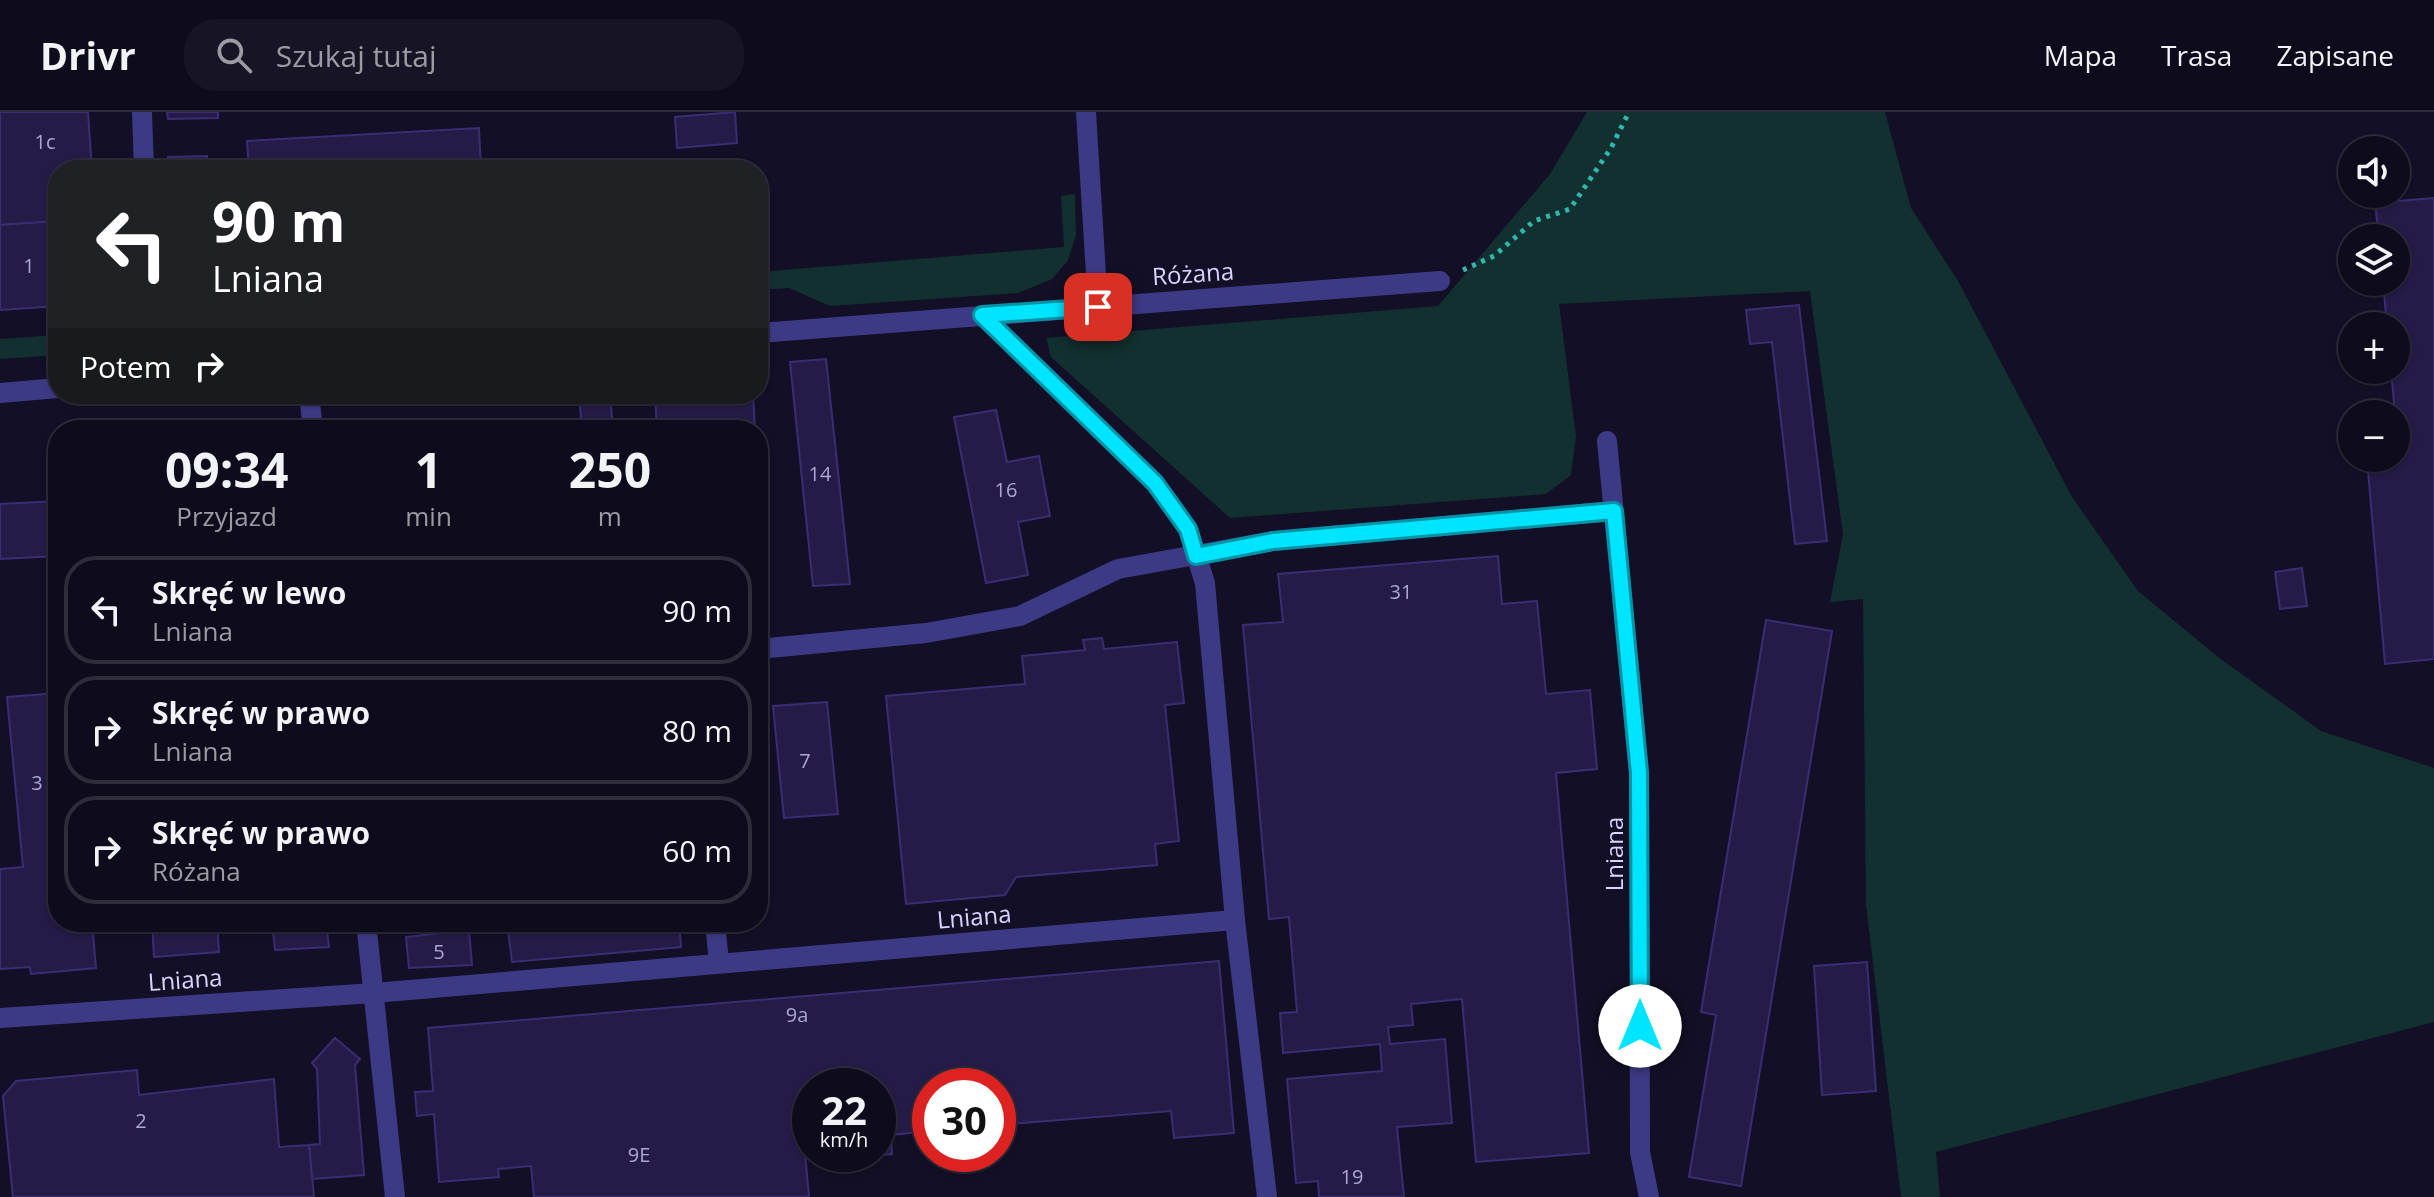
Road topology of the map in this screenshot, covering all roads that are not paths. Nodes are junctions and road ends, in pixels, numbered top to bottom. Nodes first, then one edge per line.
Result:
1 (142, 112) edge
2 (1086, 112) edge
3 (144, 160) edge
4 (1440, 281) road end
5 (1098, 307) junction
6 (982, 315) junction
7 (768, 332) edge
8 (48, 389) edge
9 (0, 393) edge
10 (1607, 441) dead end
11 (1614, 511) junction
12 (1196, 556) junction
13 (768, 648) edge
14 (1235, 920) junction
15 (367, 932) edge
16 (716, 932) edge
17 (719, 963) junction
18 (374, 993) junction
19 (0, 1018) edge
20 (395, 1197) edge
21 (1267, 1197) edge
22 (1649, 1197) edge

1 - 3 street
2 - 5 street
4 - 5 street, Różana
5 - 6 street, Różana
6 - 7 street, Różana
6 - 12 street
8 - 9 street
10 - 11 street, Lniana
11 - 12 street
11 - 22 street, Lniana
12 - 13 street
12 - 14 street
14 - 17 street, Lniana
14 - 21 street
15 - 18 street
16 - 17 street
17 - 18 street, Lniana
18 - 19 street, Lniana
18 - 20 street

